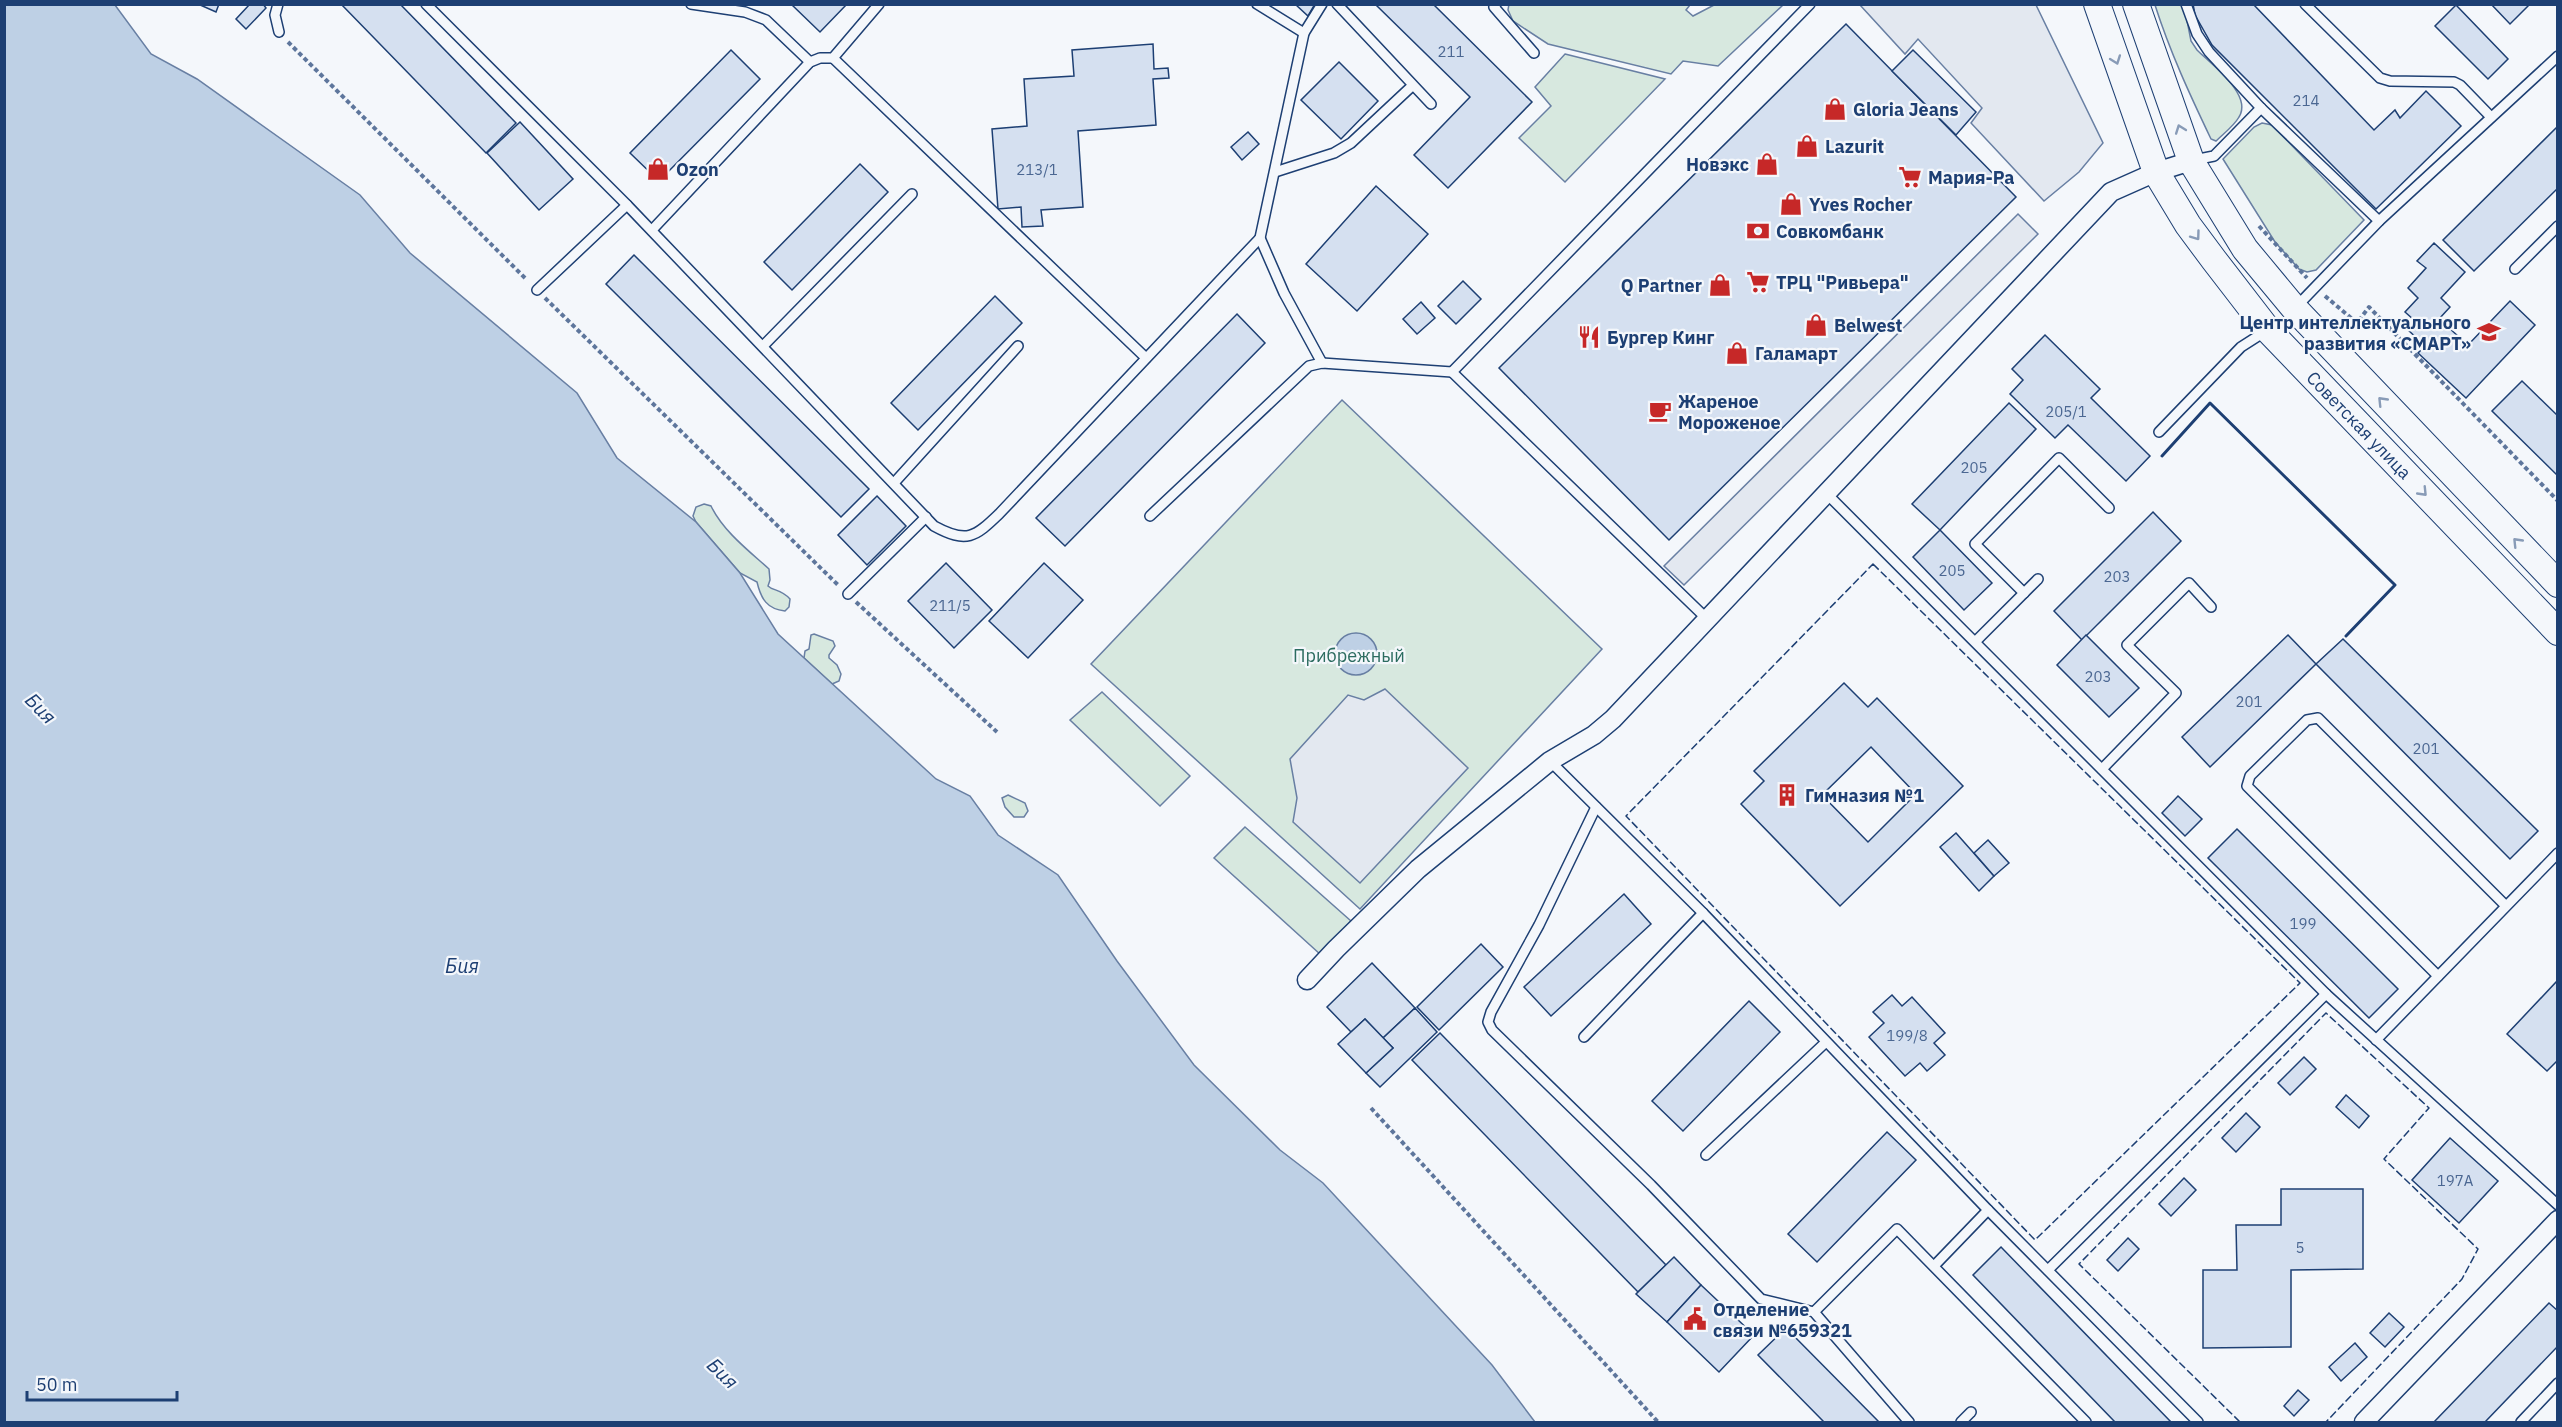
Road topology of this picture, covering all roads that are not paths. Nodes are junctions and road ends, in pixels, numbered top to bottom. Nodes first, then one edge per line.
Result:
1 (278, 4) edge
2 (426, 4) edge
3 (691, 4) edge
4 (879, 4) edge
5 (1257, 4) edge
6 (1322, 4) edge
7 (1337, 4) edge
8 (1810, 4) edge
9 (2097, 4) edge
10 (2136, 4) edge
11 (2186, 4) edge
12 (2306, 4) edge
13 (1494, 5) edge
14 (279, 32) road end
15 (1304, 33) junction
16 (1534, 53) dead end
17 (2558, 56) edge
18 (833, 58) junction
19 (810, 62) junction
20 (1412, 86) junction
21 (1431, 104) dead end
22 (2261, 108) junction
23 (2491, 117) junction
24 (2191, 161) junction
25 (1275, 172) junction
26 (2156, 172) junction
27 (912, 194) dead end
28 (627, 205) junction
29 (2379, 221) junction
30 (2558, 226) edge
31 (652, 230) junction
32 (1260, 238) junction
33 (2515, 269) dead end
34 (537, 290) road end
35 (2294, 308) junction
36 (2268, 330) junction
37 (764, 346) junction
38 (1018, 346) dead end
39 (1146, 358) junction
40 (1322, 363) junction
41 (1452, 372) junction
42 (2158, 432) dead end
43 (894, 483) junction
44 (1825, 492) junction
45 (2109, 508) dead end
46 (1150, 516) dead end
47 (926, 517) junction
48 (2038, 579) dead end
49 (2558, 584) edge
50 (2024, 593) junction
51 (848, 594) road end
52 (2211, 607) dead end
53 (1706, 618) junction
54 (2558, 632) edge
55 (1976, 641) junction
56 (1550, 761) junction
57 (2102, 770) junction
58 (1596, 807) junction
59 (2558, 853) edge
60 (2505, 905) junction
61 (1703, 913) junction
62 (2438, 976) junction
63 (1307, 980) dead end
64 (2326, 994) junction
65 (1584, 1037) dead end
66 (2376, 1040) junction
67 (1826, 1042) junction
68 (1706, 1155) dead end
69 (2558, 1205) edge
70 (1988, 1210) junction
71 (2558, 1220) edge
72 (1934, 1266) junction
73 (2048, 1270) junction
74 (1814, 1311) junction
75 (2558, 1383) edge
76 (1971, 1412) dead end
77 (1909, 1422) edge
78 (1961, 1422) edge
79 (2086, 1422) edge
80 (2198, 1422) edge
81 (2364, 1422) edge
82 (2521, 1422) edge

1 - 14 lane
2 - 28 lane
3 - 19 lane
4 - 18 lane
5 - 15 lane
6 - 15 lane
7 - 20 lane
8 - 41 lane
9 -> 26 main road, Советская улица
24 -> 10 main road, Советская улица
11 - 22 lane
12 - 23 lane
13 - 16 lane
15 - 25 lane
17 - 23 lane
18 - 19 lane
18 - 39 lane
19 - 31 lane
20 - 21 lane
20 - 25 lane
22 - 24 lane
22 - 29 lane
23 - 29 lane
24 - 26 street
24 - 35 main road, Советская улица
25 - 32 lane
26 -> 36 main road, Советская улица
26 - 44 street
27 - 37 lane
28 - 31 lane
28 - 34 lane
29 - 35 lane
30 - 33 lane
31 - 37 lane
32 - 39 lane
32 - 40 lane
35 - 36 main road
49 -> 35 main road, Советская улица
36 - 42 lane
36 -> 54 main road, Советская улица
37 - 43 lane
38 - 43 lane
39 - 47 lane
40 - 41 lane
40 - 46 lane
41 - 53 lane
43 - 47 lane
44 - 53 street
44 - 55 lane
45 - 50 lane
47 - 51 lane
48 - 50 lane
50 - 55 lane
52 - 57 lane
53 - 56 street
55 - 57 lane
56 - 58 lane
56 - 63 street
57 - 64 lane
58 - 61 lane
58 - 74 lane
59 - 60 lane
60 - 62 lane
60 - 62 lane
61 - 65 lane
61 - 67 lane
62 - 66 lane
64 - 66 lane
64 - 73 lane
66 - 69 lane
67 - 68 lane
67 - 70 lane
70 - 72 lane
70 - 73 lane
71 - 81 street
72 - 74 lane
72 - 79 lane
73 - 80 lane
74 - 77 lane
75 - 82 lane
76 - 78 lane

